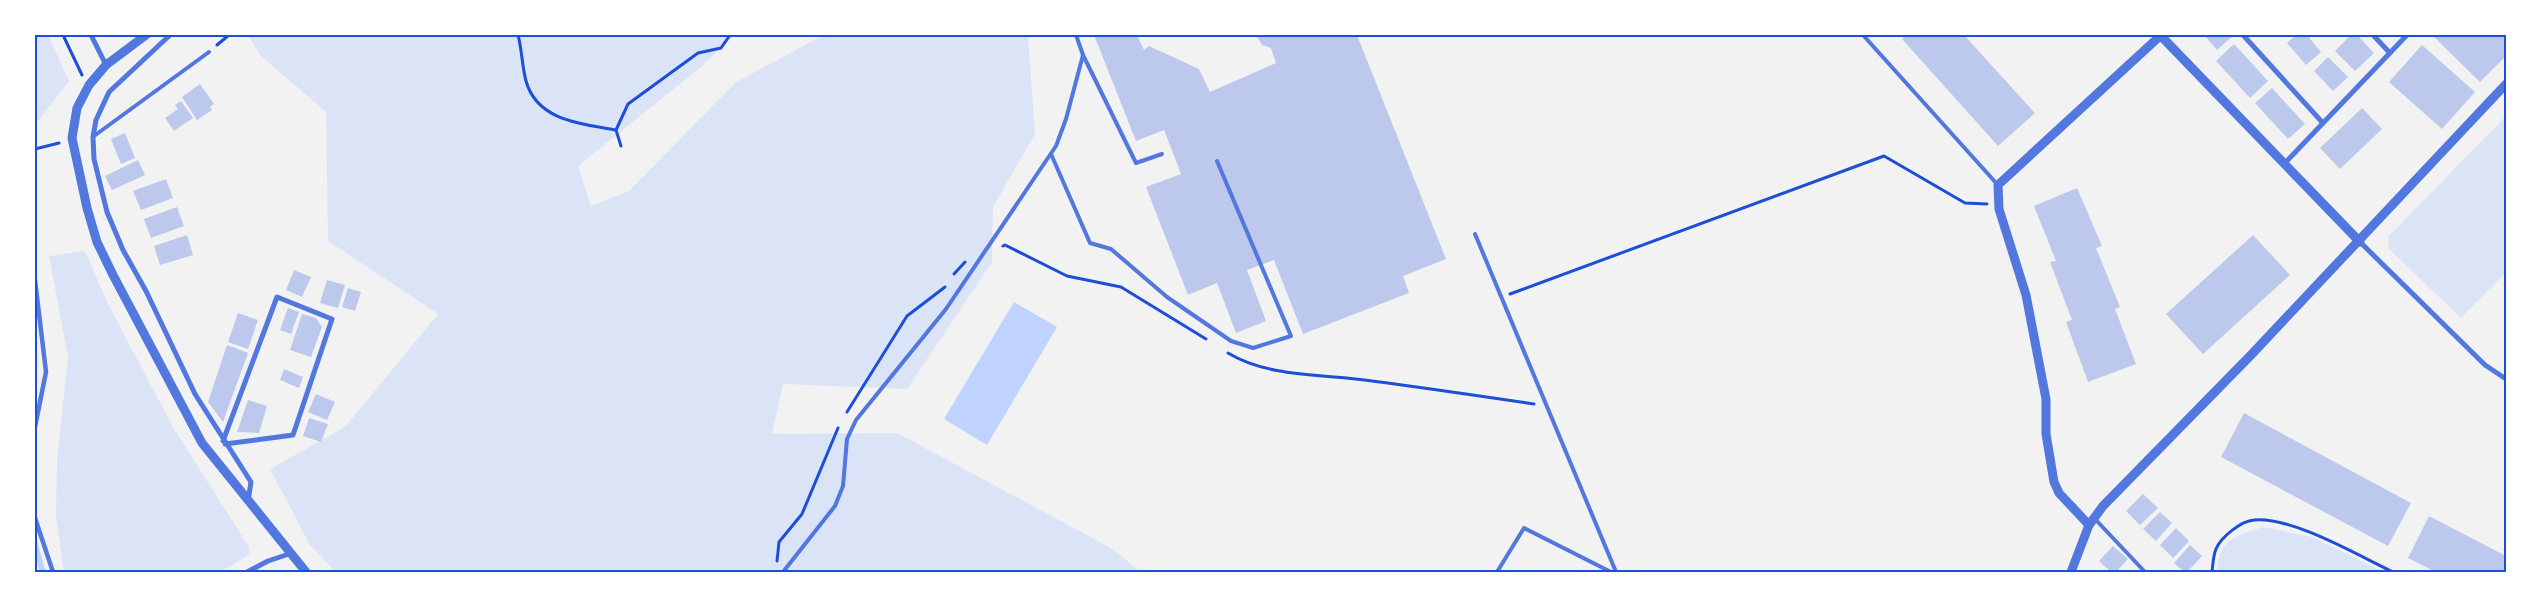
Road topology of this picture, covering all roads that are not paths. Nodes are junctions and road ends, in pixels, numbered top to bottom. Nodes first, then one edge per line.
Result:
1 (91, 35) edge
2 (146, 35) edge
3 (170, 35) edge
4 (1076, 35) edge
5 (1863, 35) edge
6 (2243, 35) edge
7 (2374, 35) edge
8 (2407, 35) edge
9 (2160, 36) edge
10 (209, 52) road end
11 (2390, 53) junction
12 (1082, 55) junction
13 (106, 65) junction
14 (2506, 84) edge
15 (2322, 122) junction
16 (93, 136) junction
17 (1050, 154) junction
18 (1162, 154) dead end
19 (1217, 161) dead end
20 (2284, 164) junction
21 (1998, 185) junction
22 (1475, 234) dead end
23 (2360, 242) junction
24 (35, 280) edge
25 (2506, 379) edge
26 (35, 426) edge
27 (224, 442) junction
28 (248, 500) junction
29 (35, 518) edge
30 (2091, 521) junction
31 (292, 553) junction
32 (53, 572) edge
33 (247, 572) edge
34 (306, 572) edge
35 (783, 572) edge
36 (1497, 572) edge
37 (1611, 572) edge
38 (1616, 572) edge
39 (2071, 572) edge
40 (2145, 572) edge

1 - 13 street
2 - 13 street
3 - 16 street
4 - 12 lane
5 - 21 lane
6 - 15 street
7 - 11 street
8 - 11 street
9 - 20 street
9 - 21 street
10 - 16 lane
11 - 15 street
12 - 17 lane
12 - 18 lane
13 - 28 street
14 - 23 street
15 - 20 street
16 - 27 street
17 - 19 lane
17 - 35 lane
20 - 23 street
21 - 30 street
22 - 38 lane
23 - 25 street
23 - 30 street
24 - 26 street
27 - 27 street
27 - 28 street
28 - 31 street
29 - 32 street
30 - 39 street
30 - 40 lane
31 - 33 street
31 - 34 street
36 - 37 lane

